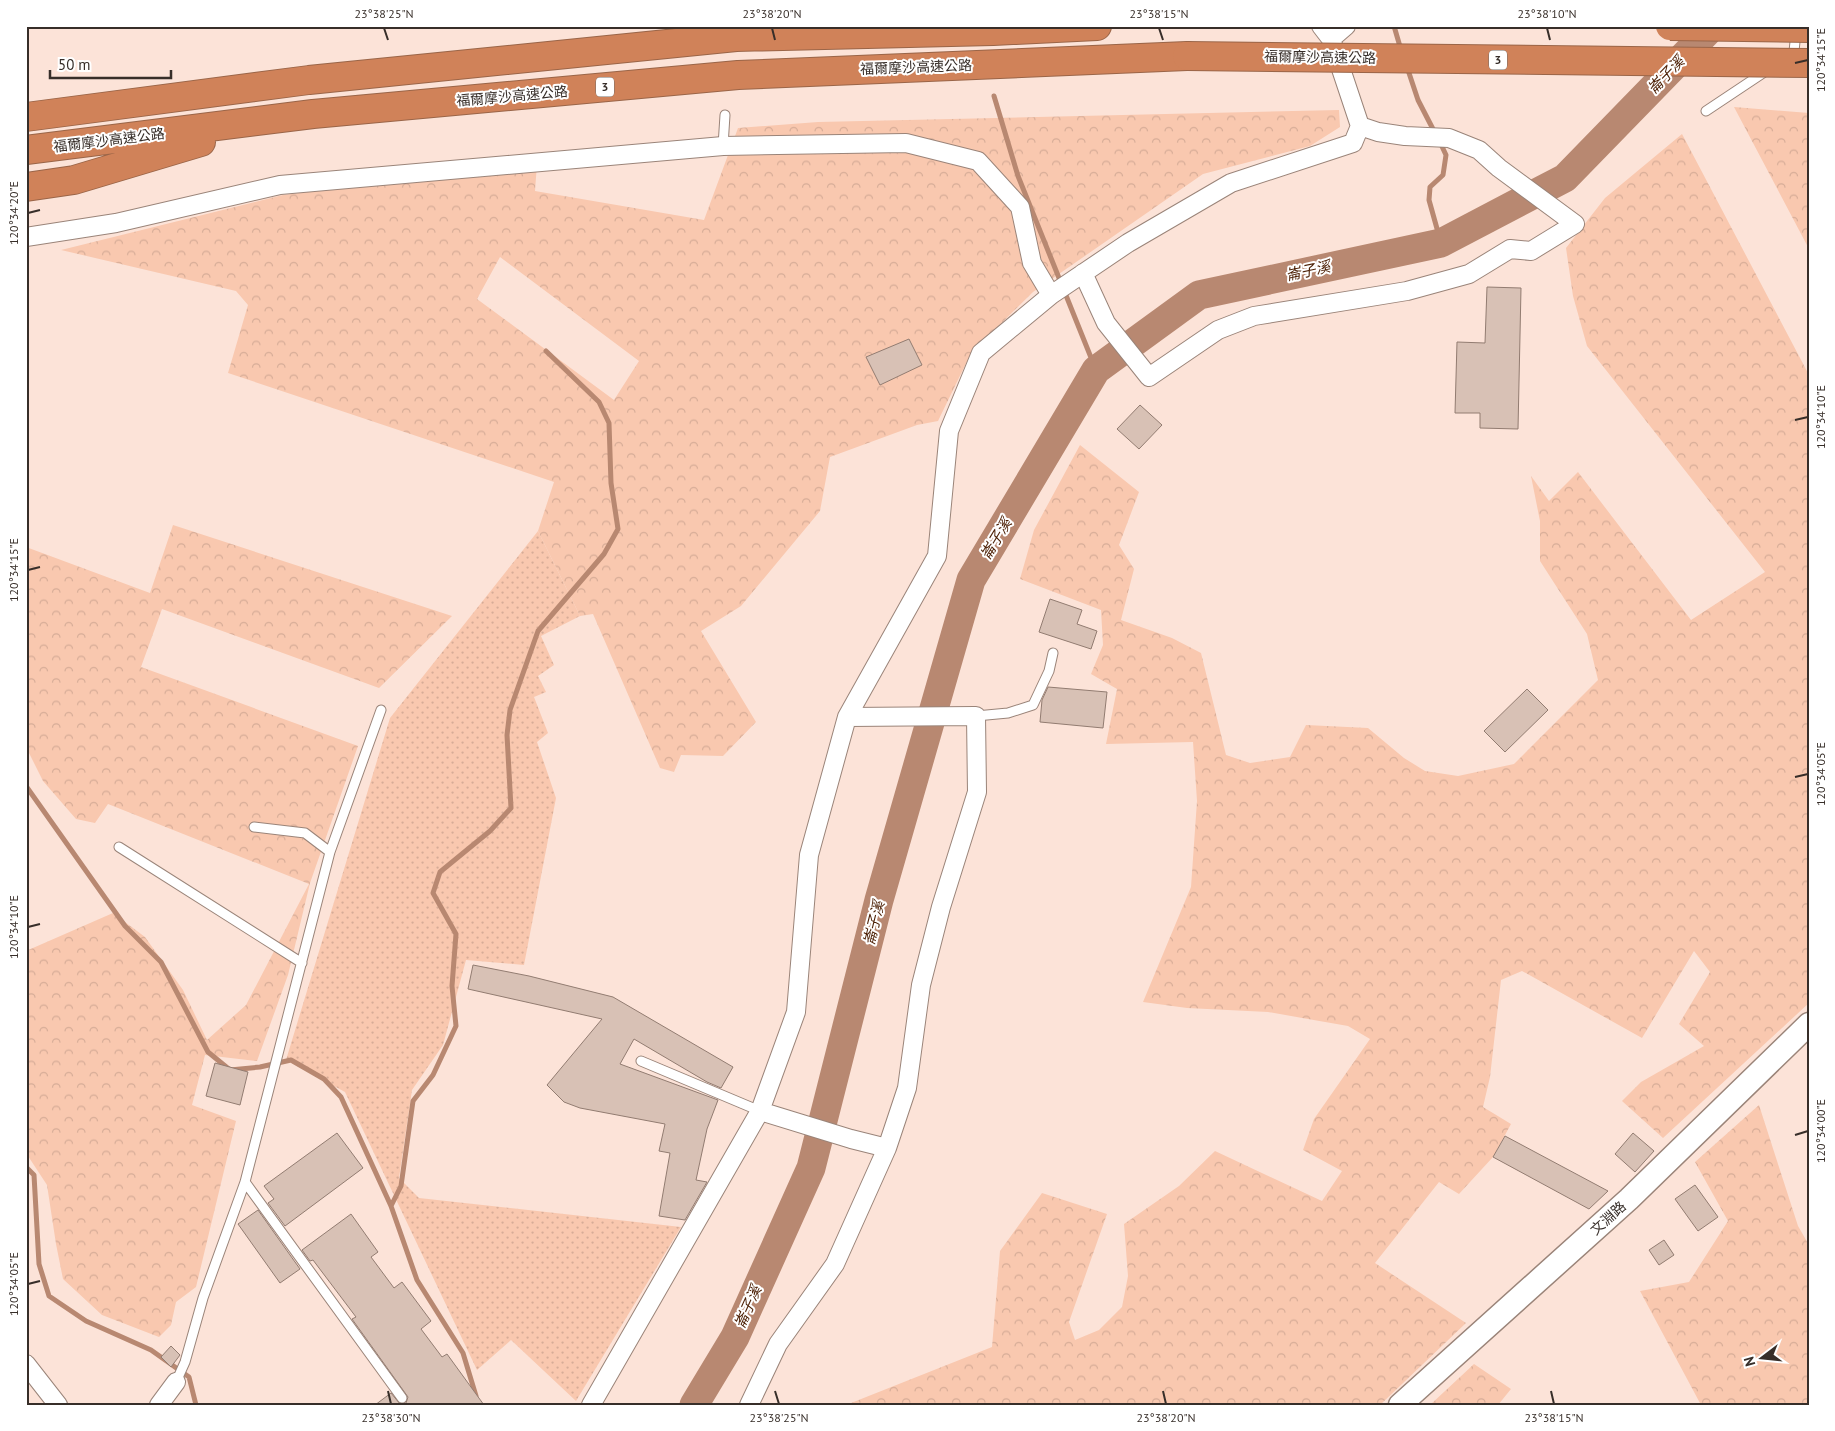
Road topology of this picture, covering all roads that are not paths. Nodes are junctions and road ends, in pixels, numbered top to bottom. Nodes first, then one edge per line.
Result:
1 (1097, 26) edge
2 (1346, 26) edge
3 (1670, 26) edge
4 (1796, 26) edge
5 (1809, 28) edge
6 (1326, 33) edge
7 (1804, 63) edge
8 (269, 86) junction
9 (26, 99) edge
10 (1706, 111) dead end
11 (725, 115) dead end
12 (26, 117) edge
13 (277, 119) junction
14 (1360, 126) junction
15 (723, 146) junction
16 (26, 150) edge
17 (26, 187) edge
18 (26, 237) edge
19 (1083, 273) junction
20 (1051, 295) junction
21 (1053, 653) dead end
22 (381, 710) dead end
23 (976, 716) junction
24 (847, 717) junction
25 (254, 827) dead end
26 (119, 847) dead end
27 (330, 852) junction
28 (302, 963) junction
29 (1809, 1024) edge
30 (641, 1061) dead end
31 (760, 1111) junction
32 (887, 1148) junction
33 (245, 1182) junction
34 (26, 1364) edge
35 (176, 1382) joint
36 (402, 1398) dead end
37 (58, 1405) edge
38 (159, 1405) edge
39 (590, 1405) edge
40 (749, 1405) edge
41 (1400, 1405) edge

1 - 8 highway
2 - 6 street
3 - 5 highway, bridge
4 - 7 lane
6 - 14 street
7 - 10 lane
7 - 13 highway, 福爾摩沙高速公路 / 3, bridge
8 - 9 highway
8 - 12 highway
11 - 15 lane
13 - 16 highway, 福爾摩沙高速公路 / 3
13 - 17 highway
14 - 19 street
14 - 19 street
15 - 18 street
15 - 20 street
19 - 20 street
20 - 24 street
21 - 23 lane
22 - 27 lane
23 - 24 street
23 - 32 street
24 - 31 street
25 - 27 lane
26 - 28 lane
27 - 28 lane
28 - 33 lane
29 - 41 street, 文淵路
30 - 31 lane
31 - 32 street
31 - 39 street
32 - 40 street
33 - 35 lane
33 - 36 lane
34 - 37 street
35 - 38 street

